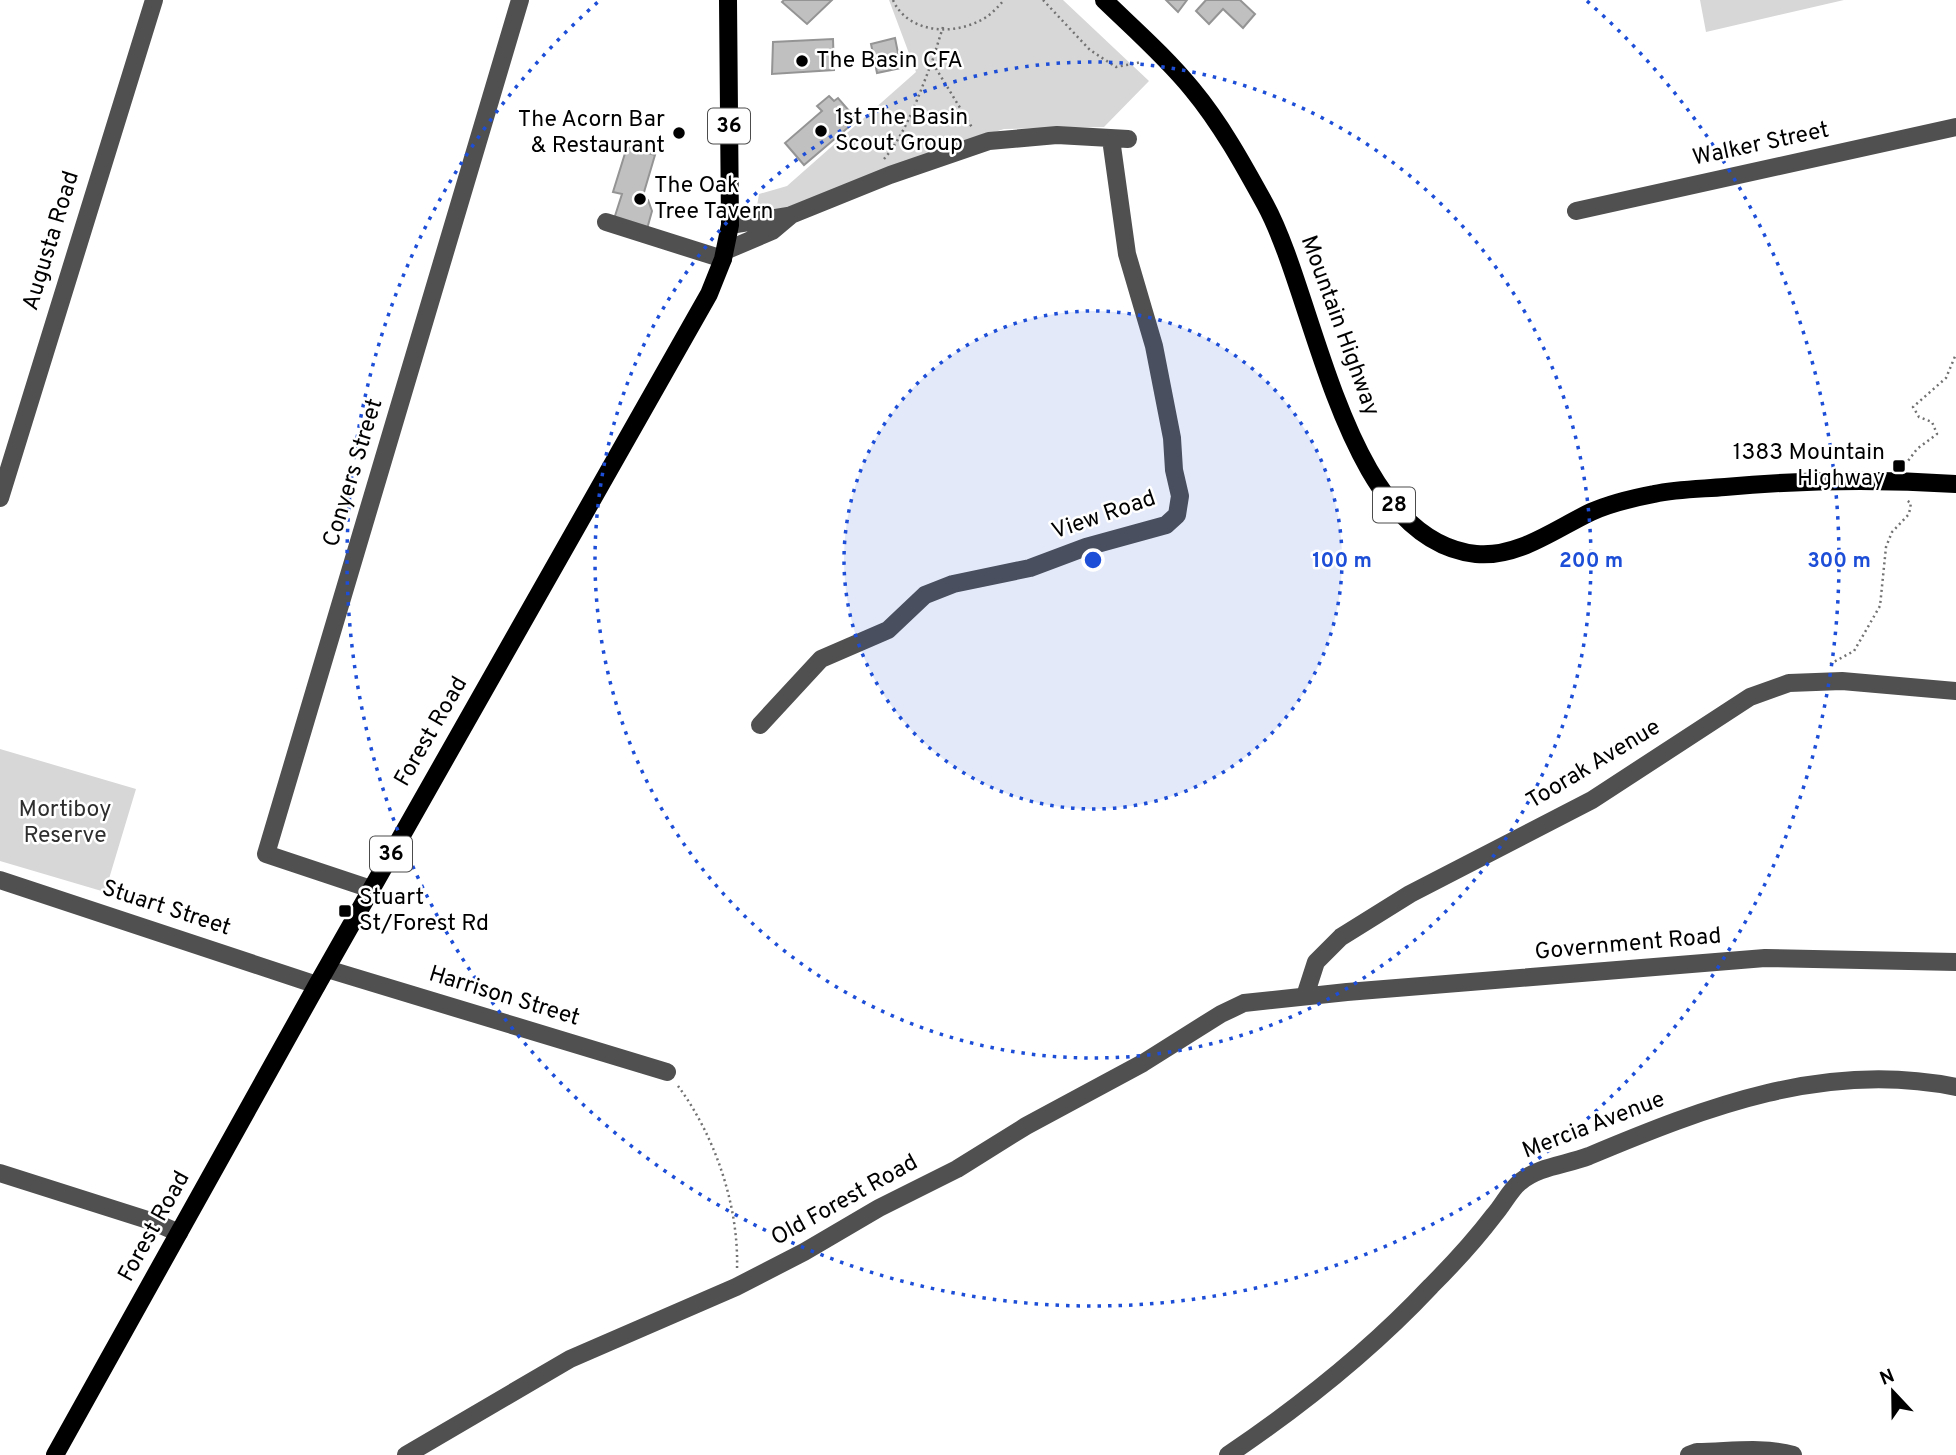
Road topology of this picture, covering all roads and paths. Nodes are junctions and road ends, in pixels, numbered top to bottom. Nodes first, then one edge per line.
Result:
1 (154, 0) edge
2 (520, 0) edge
3 (728, 0) edge
4 (893, 0) edge
5 (1004, 0) edge
6 (1043, 0) edge
7 (1104, 0) edge
8 (943, 27) junction
9 (1166, 61) junction
10 (932, 62) junction
11 (1956, 127) edge
12 (979, 145) junction
13 (881, 163) dead end
14 (1576, 211) dead end
15 (791, 215) junction
16 (606, 222) dead end
17 (730, 225) junction
18 (724, 255) junction
19 (1956, 354) edge
20 (1895, 480) junction
21 (1956, 484) edge
22 (0, 498) edge
23 (1911, 503) dead end
24 (1808, 682) junction
25 (1956, 691) edge
26 (760, 725) dead end
27 (0, 880) edge
28 (371, 889) junction
29 (1956, 962) edge
30 (327, 969) junction
31 (317, 985) junction
32 (1305, 996) junction
33 (667, 1072) joint
34 (1956, 1087) edge
35 (0, 1173) edge
36 (179, 1233) junction
37 (736, 1287) junction
38 (55, 1455) edge
39 (406, 1455) edge
40 (1228, 1455) edge
41 (1689, 1455) edge
42 (1793, 1455) edge

1 - 22 street, Augusta Road
2 - 28 street, Conyers Street
3 - 17 main road, Forest Road / 36
4 - 8 path
5 - 8 path
6 - 9 path
7 - 9 main road, Mountain Highway / 28
8 - 10 path
9 - 20 main road, Mountain Highway / 28
10 - 12 path
10 - 13 path
11 - 14 street, Walker Street
12 - 15 street
12 - 26 street, View Road
15 - 17 street
15 - 18 street
16 - 18 street
17 - 18 main road, Forest Road / 36
18 - 28 main road, Forest Road / 36
19 - 20 path
20 - 21 main road, Mountain Highway / 28
23 - 24 path
24 - 25 street, Toorak Avenue
24 - 32 street, Toorak Avenue
27 - 31 street, Stuart Street
28 - 30 main road, Forest Road / 36
29 - 32 street, Government Road
30 - 31 main road, Forest Road / 36
30 - 33 street, Harrison Street
31 - 36 main road, Forest Road / 36
32 - 37 street, Old Forest Road
33 - 37 path
34 - 40 street, Mercia Avenue
35 - 36 street
36 - 38 main road, Forest Road / 36
37 - 39 street, Old Forest Road
41 - 42 street

